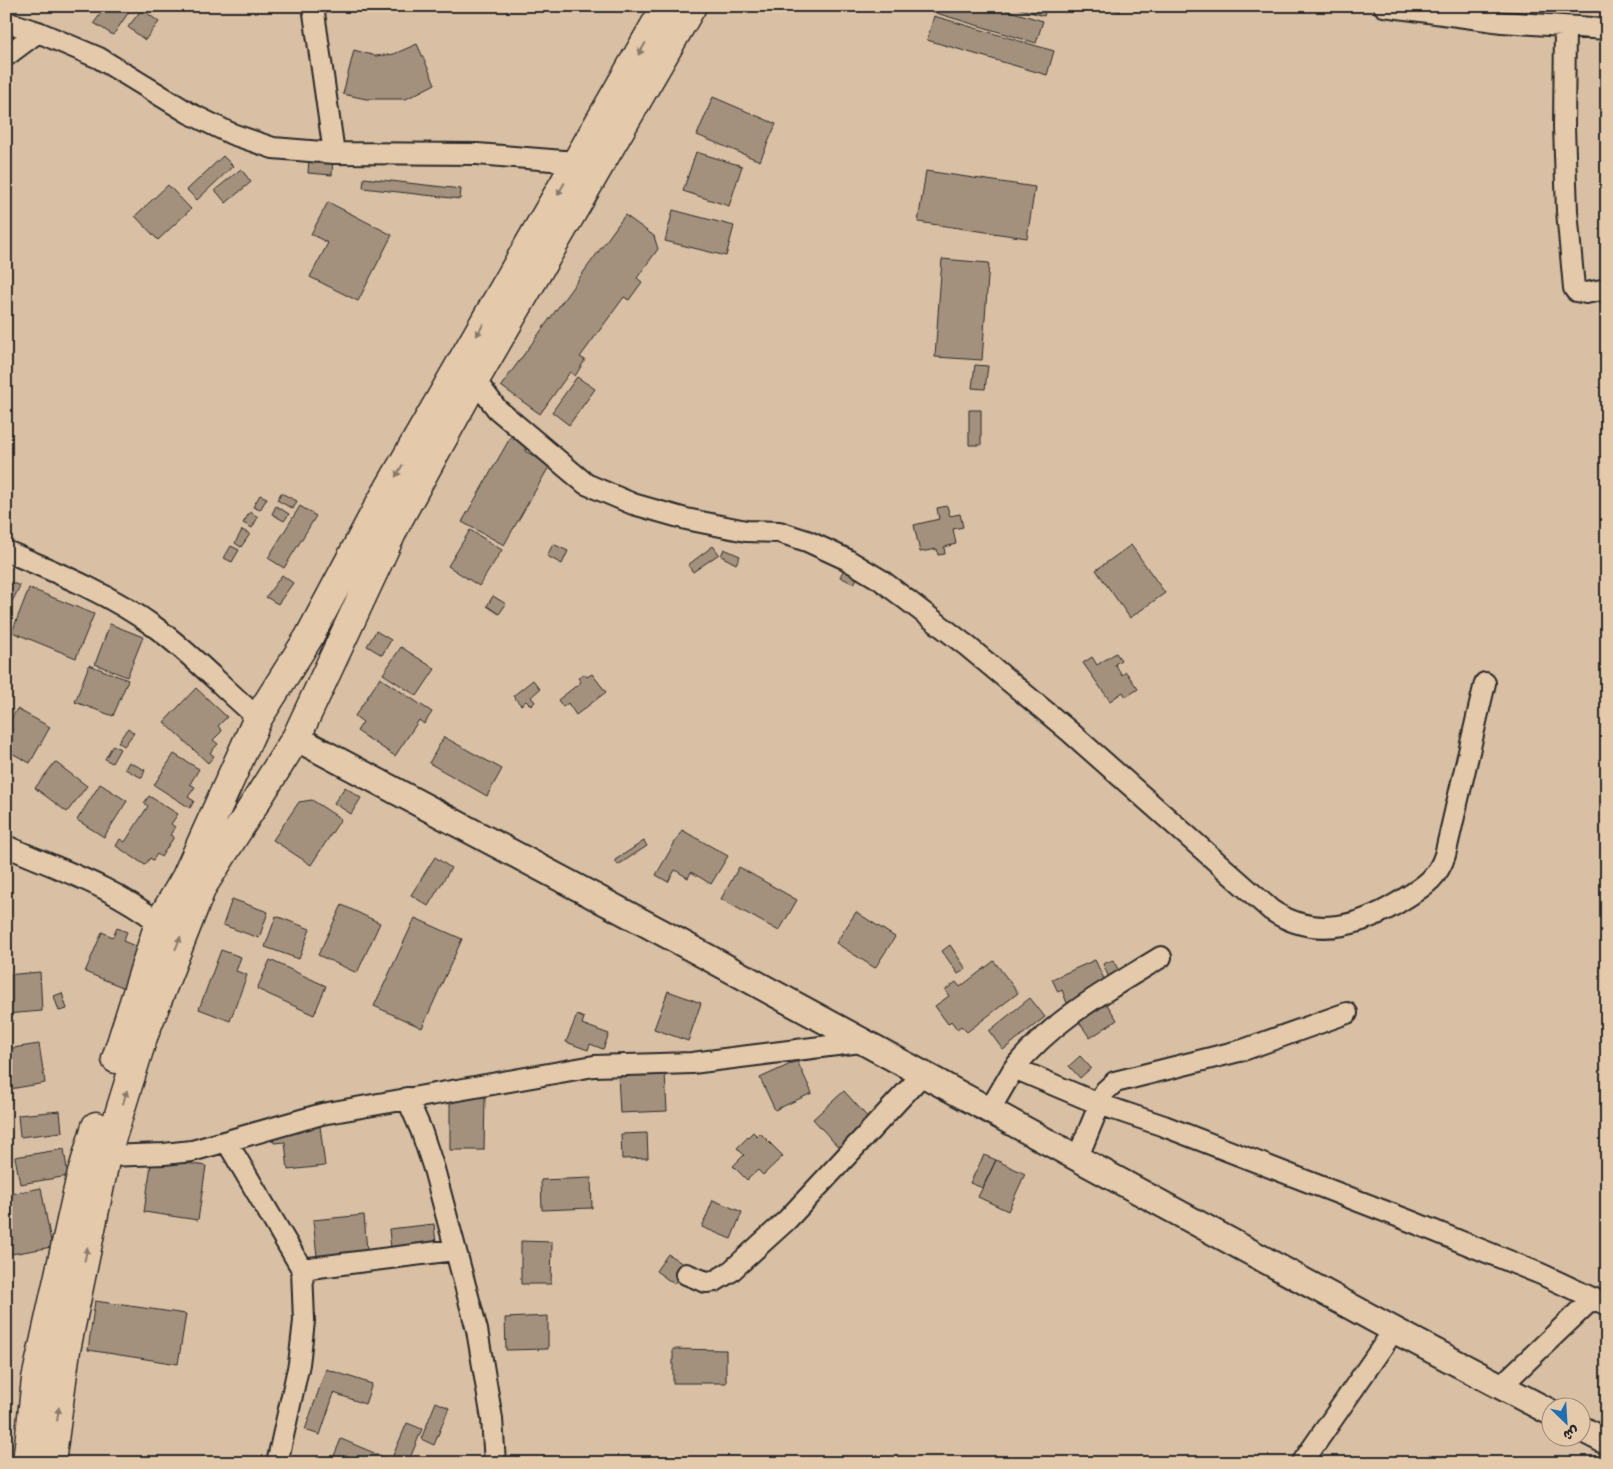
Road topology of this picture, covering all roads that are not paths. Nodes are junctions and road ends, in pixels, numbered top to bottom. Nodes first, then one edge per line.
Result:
1 (313, 6) edge
2 (666, 6) edge
3 (692, 6) edge
4 (1384, 6) edge
5 (6, 22) edge
6 (1564, 27) junction
7 (1607, 30) edge
8 (38, 32) junction
9 (6, 56) edge
10 (334, 153) junction
11 (576, 162) junction
12 (1607, 289) edge
13 (466, 375) junction
14 (387, 515) junction
15 (6, 551) edge
16 (288, 670) junction
17 (1485, 683) dead end
18 (319, 688) junction
19 (258, 718) junction
20 (296, 738) junction
21 (240, 758) junction
22 (272, 776) junction
23 (6, 846) edge
24 (194, 882) junction
25 (159, 922) junction
26 (1161, 957) dead end
27 (1347, 1013) dead end
28 (861, 1042) junction
29 (1014, 1068) junction
30 (922, 1075) junction
31 (408, 1098) junction
32 (1099, 1104) junction
33 (989, 1111) junction
34 (227, 1142) junction
35 (106, 1156) junction
36 (1077, 1158) junction
37 (454, 1250) junction
38 (302, 1269) junction
39 (686, 1274) dead end
40 (1600, 1301) edge
41 (1394, 1330) junction
42 (1501, 1386) junction
43 (1540, 1407) edge
44 (1590, 1433) edge
45 (1607, 1442) edge
46 (27, 1463) edge
47 (51, 1463) edge
48 (277, 1463) edge
49 (495, 1463) edge
50 (1302, 1463) edge

1 - 10 street
2 -> 11 highway
3 - 13 highway
4 - 6 street
5 - 8 street
6 - 7 street
6 - 12 street
8 - 9 street
8 - 10 street
10 - 11 street
11 -> 13 highway
13 - 14 highway
13 - 17 street
14 - 16 highway
14 - 18 highway
15 - 19 street
16 - 18 highway
16 - 19 highway
18 - 20 highway
19 - 21 highway
20 - 22 highway
20 - 28 main road
21 - 22 highway
21 - 24 highway
22 - 24 highway
23 - 25 street
24 - 25 highway
35 -> 24 highway
25 - 46 highway
26 - 29 street
27 - 32 street
28 - 30 main road
28 - 31 street
29 - 32 street
29 - 33 street
30 - 33 main road
30 - 39 street
31 - 34 street
31 - 37 street
32 - 36 street
32 - 40 street
33 - 36 main road
34 - 35 street
34 - 38 street
47 -> 35 highway
36 - 41 main road
37 - 38 street
37 - 49 street
38 - 48 street
40 - 42 street
41 - 42 main road
41 - 50 street
42 - 43 main road
44 - 45 main road

